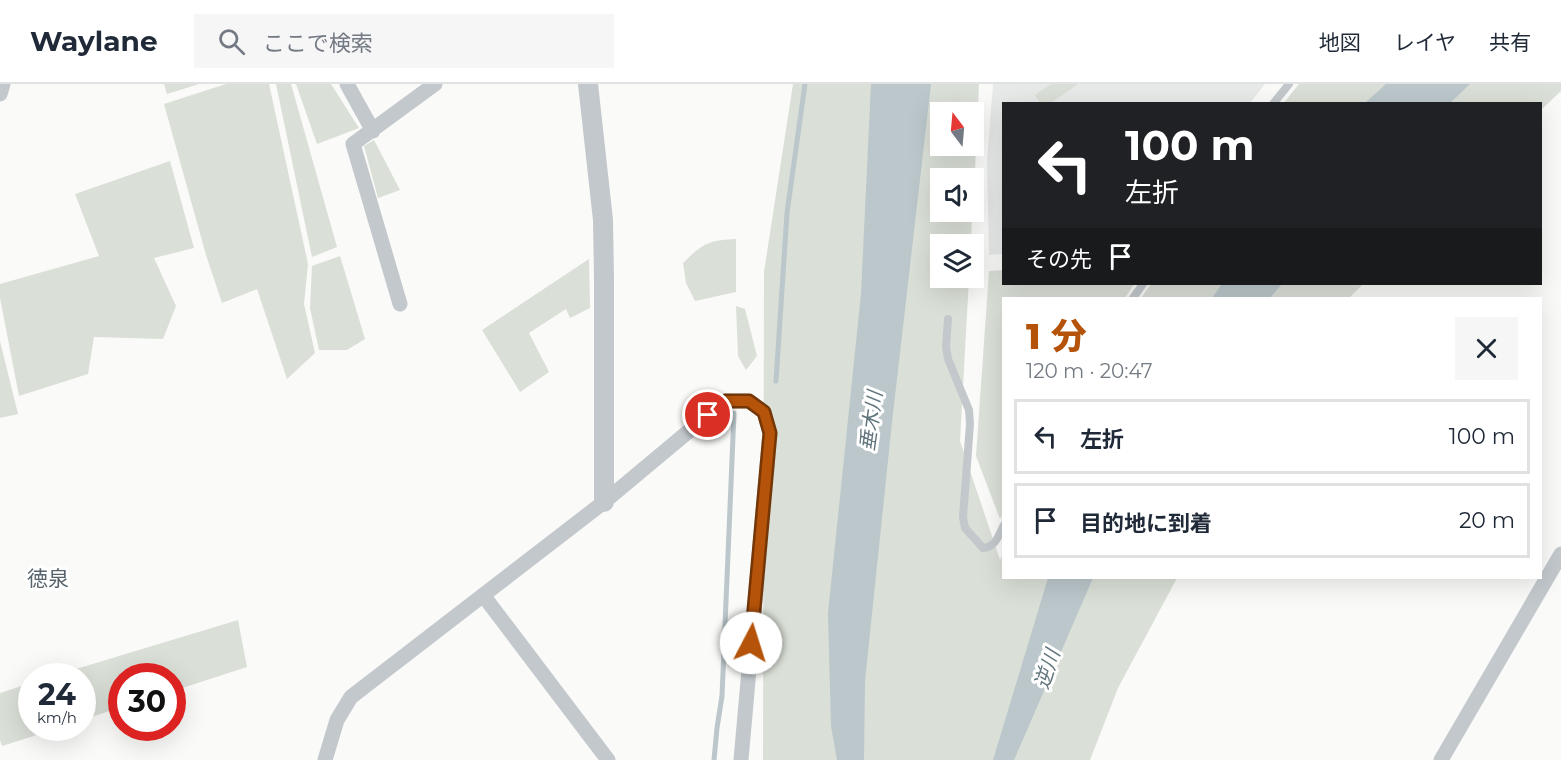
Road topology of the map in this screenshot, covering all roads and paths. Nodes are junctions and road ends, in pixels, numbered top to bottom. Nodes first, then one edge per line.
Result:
1 (3, 84) edge
2 (347, 84) edge
3 (435, 84) edge
4 (588, 84) edge
5 (1289, 84) edge
6 (0, 94) edge
7 (1275, 102) edge
8 (373, 130) junction
9 (400, 304) dead end
10 (948, 319) dead end
11 (604, 502) junction
12 (1002, 529) edge
13 (1561, 554) edge
14 (483, 596) junction
15 (326, 760) edge
16 (608, 760) edge
17 (741, 760) edge
18 (1442, 760) edge

1 - 6 street
2 - 8 street
3 - 8 street
4 - 11 street
5 - 7 lane
8 - 9 street
10 - 12 lane
11 - 14 street
11 - 17 street
13 - 18 street
14 - 15 street
14 - 16 street

